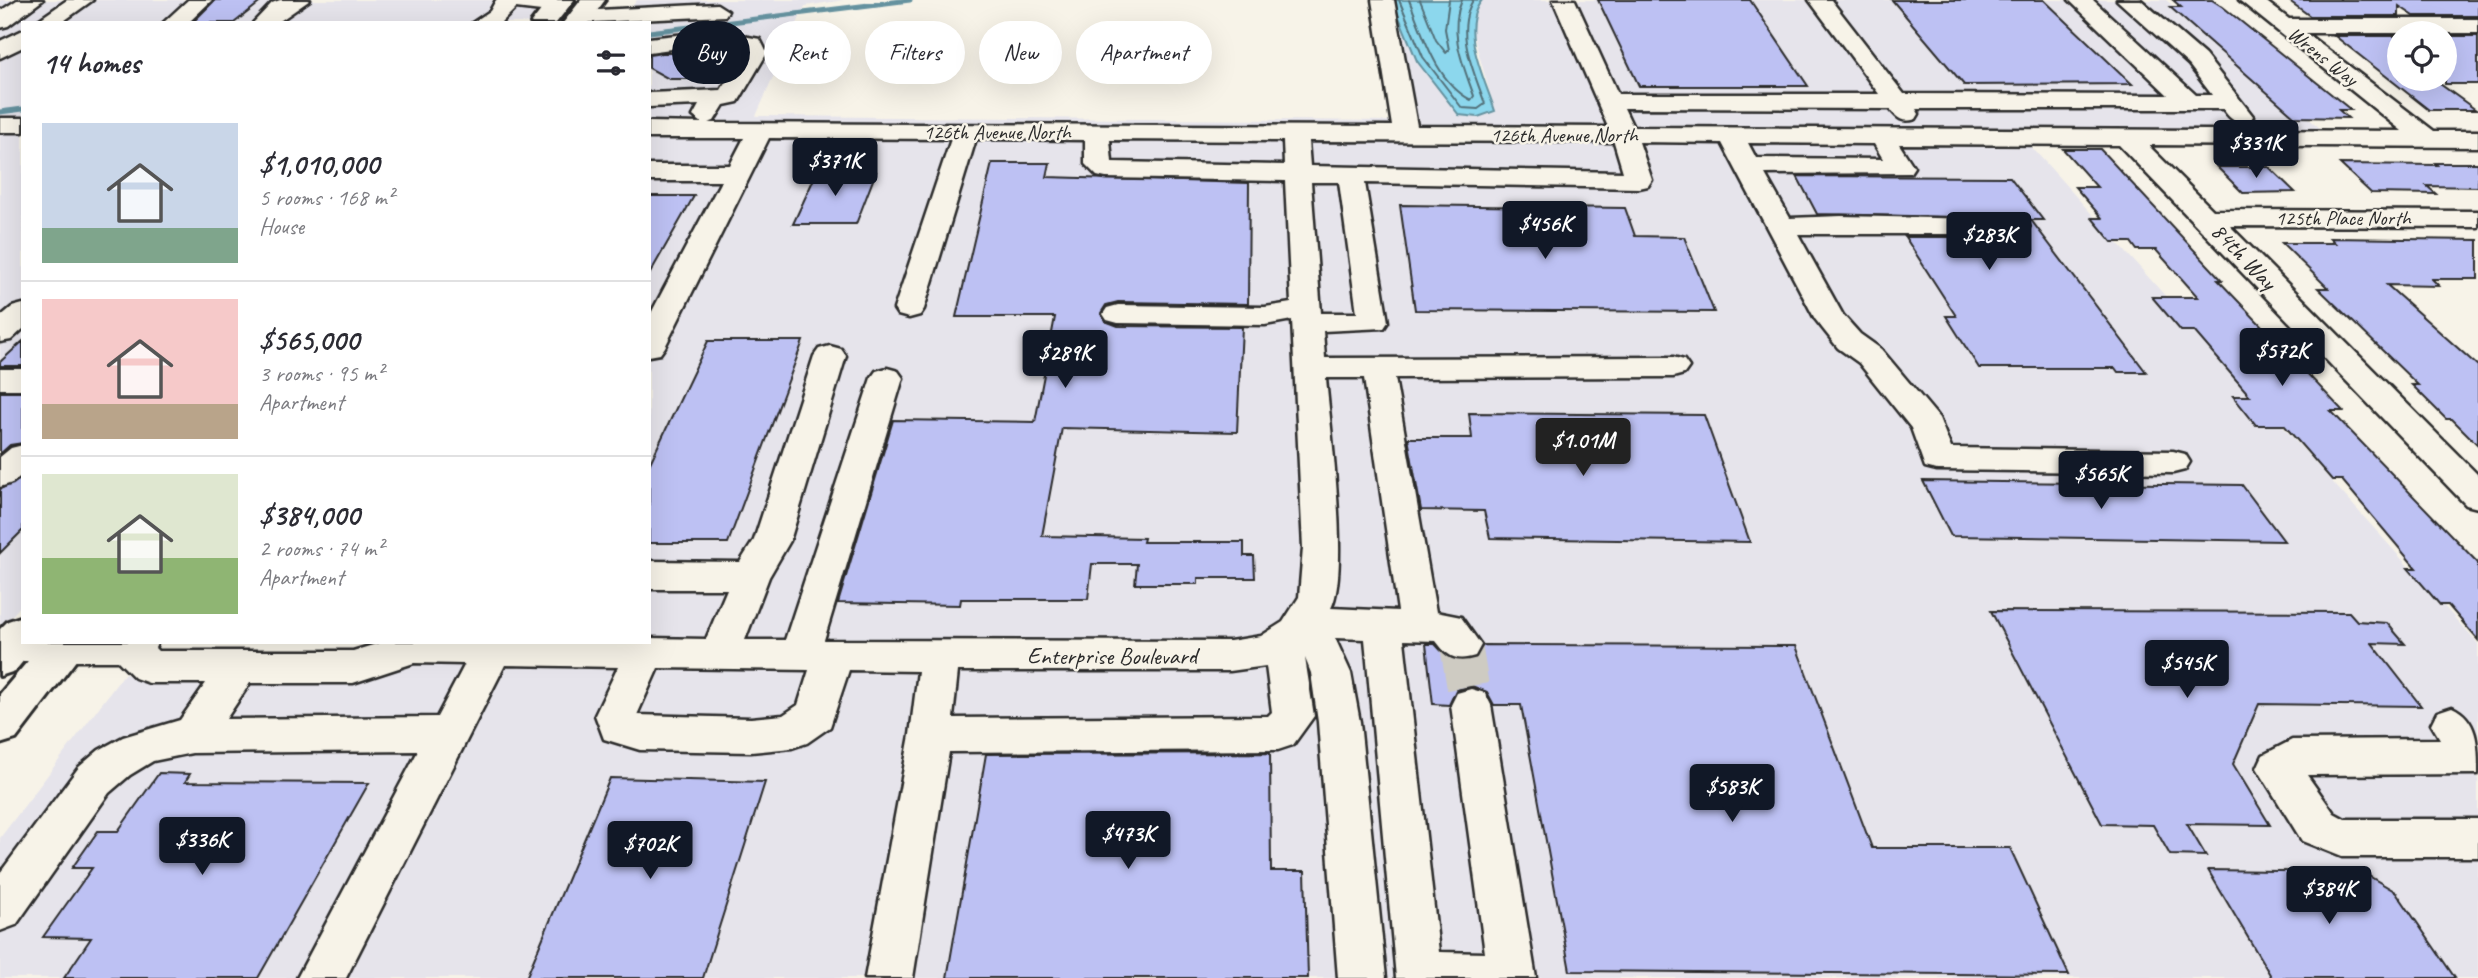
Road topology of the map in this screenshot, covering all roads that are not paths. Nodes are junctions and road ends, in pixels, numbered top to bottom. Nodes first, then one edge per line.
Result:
1 (82, 0) edge
2 (201, 0) edge
3 (299, 0) edge
4 (509, 0) edge
5 (1382, 0) edge
6 (1564, 0) edge
7 (1820, 0) edge
8 (2080, 0) edge
9 (2129, 0) edge
10 (2250, 0) edge
11 (29, 2) edge
12 (0, 4) edge
13 (555, 9) edge
14 (718, 11) dead end
15 (582, 14) edge
16 (0, 21) edge
17 (49, 21) edge
18 (176, 21) edge
19 (266, 21) edge
20 (487, 21) edge
21 (2284, 26) junction
22 (2478, 26) edge
23 (21, 38) edge
24 (672, 39) edge
25 (750, 44) edge
26 (651, 45) edge
27 (0, 51) edge
28 (750, 61) tunnel mouth
29 (713, 84) tunnel mouth
30 (737, 84) tunnel mouth
31 (655, 95) edge
32 (707, 98) junction
33 (1609, 101) junction
34 (1897, 101) junction
35 (2190, 102) junction
36 (2231, 102) junction
37 (0, 125) edge
38 (21, 125) edge
39 (651, 130) edge
40 (697, 130) junction
41 (761, 130) junction
42 (966, 132) junction
43 (1097, 132) junction
44 (1295, 134) junction
45 (1406, 134) junction
46 (1624, 135) junction
47 (1731, 135) junction
48 (1882, 136) junction
49 (1924, 136) junction
50 (2126, 136) junction
51 (2258, 138) junction
52 (2428, 139) junction
53 (2478, 139) edge
54 (1748, 166) junction
55 (651, 173) edge
56 (739, 173) junction
57 (1297, 175) junction
58 (1352, 176) junction
59 (2207, 218) junction
60 (2478, 219) edge
61 (1780, 226) junction
62 (2015, 226) dead end
63 (909, 309) dead end
64 (1118, 314) dead end
65 (21, 315) edge
66 (1306, 315) junction
67 (0, 333) edge
68 (651, 343) edge
69 (831, 356) dead end
70 (1673, 367) dead end
71 (1310, 368) junction
72 (1378, 368) junction
73 (887, 378) dead end
74 (0, 379) edge
75 (21, 379) edge
76 (21, 458) edge
77 (2174, 462) dead end
78 (0, 475) edge
79 (2478, 496) edge
80 (651, 575) edge
81 (751, 576) junction
82 (1401, 625) junction
83 (1292, 632) junction
84 (67, 644) edge
85 (134, 644) edge
86 (409, 645) edge
87 (1461, 645) dead end
88 (11, 646) edge
89 (495, 646) edge
90 (645, 653) junction
91 (720, 654) junction
92 (817, 655) junction
93 (939, 656) junction
94 (239, 667) junction
95 (1471, 705) tunnel mouth
96 (0, 726) edge
97 (449, 734) junction
98 (931, 735) junction
99 (192, 736) junction
100 (2469, 746) edge
101 (2478, 838) edge
102 (0, 910) edge
103 (321, 978) edge
104 (888, 978) edge
105 (1362, 978) edge

1 - 17 street
2 - 18 street
3 - 19 street
4 - 13 street
4 - 20 street
5 - 45 street
6 - 33 street
7 - 34 street
8 - 35 street
9 - 36 street
10 - 21 street, Wrens Way
11 - 12 street
11 - 16 street
14 - 15 street
21 - 22 street
21 - 52 street, Wrens Way
23 - 27 street
24 - 26 street
25 - 28 street
29 - 32 street
30 - 32 street
31 - 32 street
32 - 40 street
33 - 34 street
33 - 46 street
34 - 35 street
34 - 49 street
35 - 36 street
36 - 51 street
37 - 38 street
39 - 40 street, 126th Avenue North
40 - 41 street, 126th Avenue North
41 - 42 street, 126th Avenue North
41 - 56 street
42 - 43 street, 126th Avenue North
42 - 63 street
43 - 44 street, 126th Avenue North
43 - 57 street
44 - 45 street, 126th Avenue North
44 - 57 street
45 - 46 street, 126th Avenue North
46 - 47 street, 126th Avenue North
46 - 58 street
47 - 48 street, 126th Avenue North
47 - 54 street
48 - 49 street, 126th Avenue North
48 - 54 street
49 - 50 street, 126th Avenue North
50 - 51 street, 126th Avenue North
50 - 59 street, 84th Way
51 - 52 street, 126th Avenue North
52 - 53 street, 126th Avenue North
54 - 61 street
55 - 56 street
56 - 68 street
57 - 58 street
57 - 66 street
58 - 66 street
59 - 60 street, 125th Place North
59 - 79 street, 84th Way
61 - 62 street
61 - 77 street
64 - 66 street
65 - 67 street
66 - 71 street
69 - 81 street
70 - 72 street
71 - 72 street
71 - 83 street
72 - 82 street
73 - 92 street
74 - 75 street
76 - 78 street
80 - 81 street
81 - 91 street
82 - 83 street
82 - 87 street
82 - 95 street
83 - 93 street, Enterprise Boulevard
83 - 98 street
83 - 105 street
84 - 85 street, Enterprise Boulevard
84 - 88 street, Enterprise Boulevard
84 - 96 main road
85 - 94 street, Enterprise Boulevard
86 - 89 street, Enterprise Boulevard
86 - 94 street, Enterprise Boulevard
89 - 90 street, Enterprise Boulevard
89 - 97 street
90 - 91 street, Enterprise Boulevard
90 - 92 street
91 - 92 street, Enterprise Boulevard
92 - 93 street, Enterprise Boulevard
93 - 98 street
94 - 99 street
97 - 99 street
97 - 103 street
98 - 104 street
99 - 102 street
100 - 101 street

